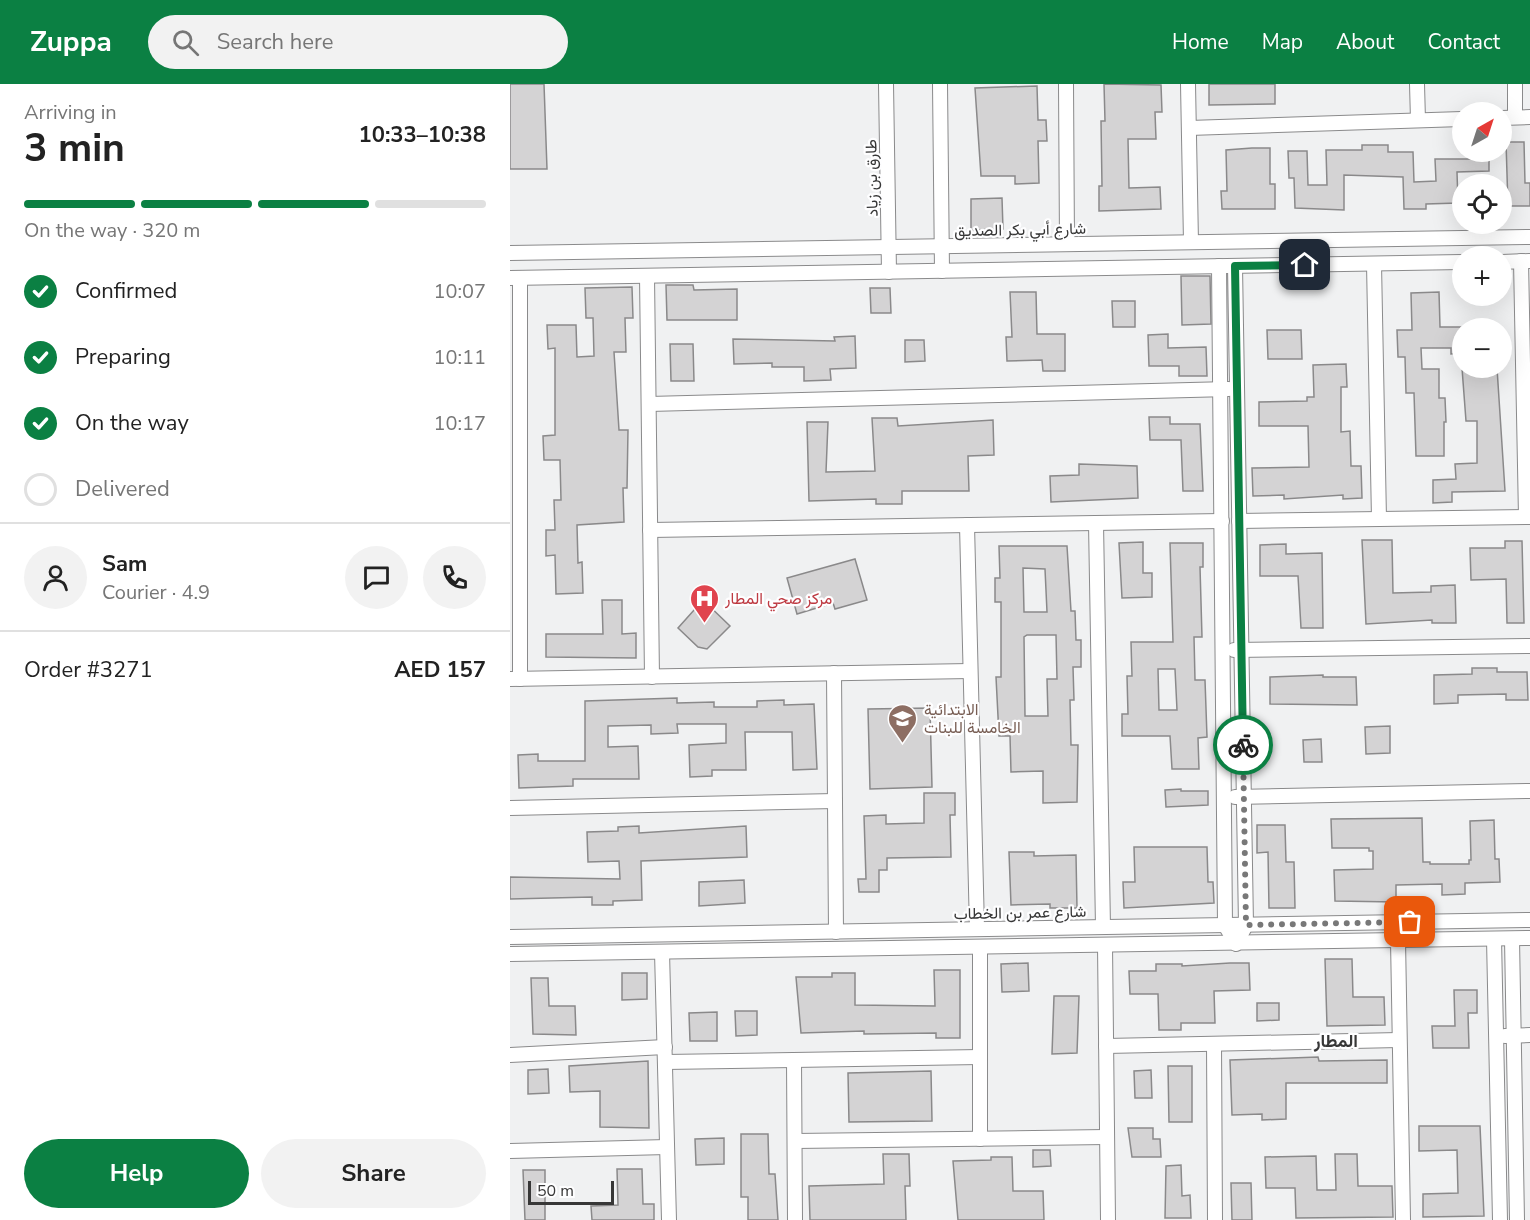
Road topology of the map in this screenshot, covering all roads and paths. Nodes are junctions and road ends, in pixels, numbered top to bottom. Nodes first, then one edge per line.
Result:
1 (886, 84) edge
2 (940, 84) edge
3 (1066, 84) edge
4 (1188, 84) edge
5 (1417, 84) edge
6 (1515, 84) edge
7 (1511, 102) edge
8 (1512, 117) edge
9 (1530, 117) edge
10 (1452, 119) edge
11 (1418, 120) junction
12 (1189, 128) junction
13 (1530, 237) edge
14 (1191, 242) junction
15 (1067, 244) junction
16 (942, 246) junction
17 (889, 247) junction
18 (510, 253) edge
19 (1526, 261) edge
20 (1452, 262) edge
21 (1374, 264) junction
22 (1219, 266) junction
23 (1235, 266) junction
24 (942, 271) junction
25 (889, 272) junction
26 (647, 276) junction
27 (515, 278) edge
28 (1237, 389) junction
29 (1221, 390) junction
30 (649, 404) junction
31 (1528, 517) edge
32 (1379, 519) junction
33 (1222, 521) junction
34 (1239, 521) junction
35 (1096, 523) junction
36 (967, 525) junction
37 (650, 530) junction
38 (1530, 646) edge
39 (1223, 650) junction
40 (1242, 650) junction
41 (970, 671) junction
42 (834, 674) junction
43 (652, 677) junction
44 (515, 679) edge
45 (1530, 791) edge
46 (1244, 796) junction
47 (1224, 797) junction
48 (835, 801) junction
49 (510, 808) edge
50 (1530, 920) edge
51 (1225, 925) junction
52 (1246, 925) junction
53 (1103, 927) junction
54 (976, 930) junction
55 (836, 932) junction
56 (510, 937) edge
57 (1530, 938) edge
58 (1494, 939) junction
59 (1512, 939) junction
60 (1398, 940) junction
61 (1236, 944) junction
62 (1105, 945) junction
63 (980, 947) junction
64 (662, 952) junction
65 (510, 954) edge
66 (1530, 1035) edge
67 (1496, 1036) junction
68 (1513, 1036) junction
69 (1399, 1040) junction
70 (1214, 1044) junction
71 (1106, 1046) junction
72 (664, 1047) junction
73 (510, 1055) edge
74 (980, 1057) junction
75 (794, 1060) junction
76 (665, 1062) junction
77 (1106, 1137) junction
78 (1498, 1137) junction
79 (1515, 1137) junction
80 (1530, 1137) edge
81 (980, 1139) junction
82 (795, 1141) junction
83 (667, 1147) junction
84 (510, 1150) edge
85 (669, 1220) edge
86 (795, 1220) edge
87 (1108, 1220) edge
88 (1215, 1220) edge
89 (1403, 1220) edge
90 (1500, 1220) edge
91 (1517, 1220) edge

1 - 17 street, طارق بن زياد
2 - 16 street
3 - 15 street
4 - 12 street
5 - 11 street
6 - 7 street
8 - 9 street
10 - 11 street
11 - 12 street
12 - 14 street
13 - 14 street, شارع أبي بكر الصديق
14 - 15 street, شارع أبي بكر الصديق
15 - 16 street, شارع أبي بكر الصديق
16 - 17 street, شارع أبي بكر الصديق
16 - 24 street
17 - 18 street, شارع أبي بكر الصديق
17 - 25 street, طارق بن زياد
19 - 31 street
20 - 21 street
21 - 23 street
21 - 32 street
22 - 23 street
22 - 24 street
22 - 29 street
23 - 28 street
24 - 25 street
25 - 26 street
26 - 27 street
26 - 30 street
27 - 44 street
28 - 29 street
28 - 34 street
29 - 30 street
29 - 33 street
30 - 37 street
31 - 32 street
32 - 34 street
33 - 35 street
33 - 39 street
34 - 40 street
35 - 36 street
35 - 53 street
36 - 37 street
36 - 41 street
37 - 43 street
38 - 40 street
39 - 40 street
39 - 47 street
40 - 46 street
41 - 42 street
41 - 54 street
42 - 43 street
42 - 48 street
43 - 44 street
45 - 46 street
46 - 47 street
46 - 52 street
47 - 51 street
48 - 49 street
48 - 55 street
50 - 52 street, شارع عمر بن الخطاب
51 - 52 street, شارع عمر بن الخطاب
51 - 53 street, شارع عمر بن الخطاب
51 - 61 street
52 - 61 street
53 - 54 street, شارع عمر بن الخطاب
54 - 55 street, شارع عمر بن الخطاب
55 - 56 street, شارع عمر بن الخطاب
57 - 59 street, شارع عمر بن الخطاب
58 - 59 street, شارع عمر بن الخطاب
58 - 60 street, شارع عمر بن الخطاب
58 - 67 street
59 - 68 street
60 - 61 street, شارع عمر بن الخطاب
60 - 69 street
61 - 62 street, شارع عمر بن الخطاب
62 - 63 street, شارع عمر بن الخطاب
62 - 71 street
63 - 64 street, شارع عمر بن الخطاب
63 - 74 street
64 - 65 street, شارع عمر بن الخطاب
64 - 72 street
66 - 68 street
67 - 68 street
67 - 78 street
68 - 79 street
69 - 70 street
69 - 89 street
70 - 71 street
70 - 88 street
71 - 77 street
72 - 73 street
72 - 76 street
74 - 75 street
74 - 81 street
75 - 76 street
75 - 82 street
76 - 83 street
77 - 81 street
77 - 87 street
78 - 79 street
78 - 90 street
79 - 80 street
79 - 91 street
81 - 82 street
82 - 86 street
83 - 84 street
83 - 85 street

